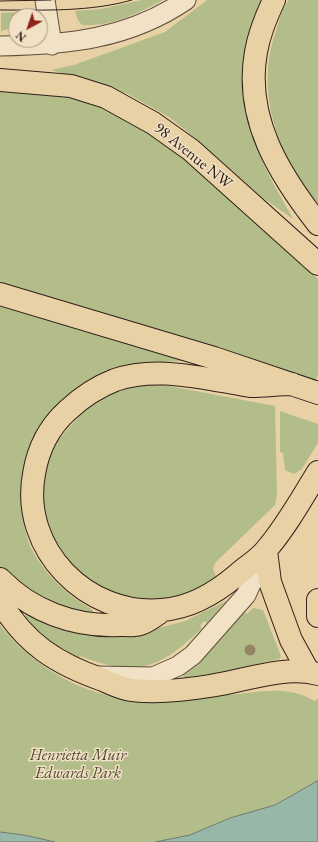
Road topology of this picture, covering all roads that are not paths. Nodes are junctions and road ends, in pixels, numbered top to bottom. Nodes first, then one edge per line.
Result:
1 (46, 0) edge
2 (186, 0) edge
3 (274, 0) edge
4 (52, 45) junction
5 (0, 46) edge
6 (0, 80) edge
7 (318, 224) edge
8 (318, 264) edge
9 (0, 294) edge
10 (292, 384) junction
11 (316, 392) edge
12 (318, 472) edge
13 (266, 551) junction
14 (0, 579) edge
15 (234, 596) dead end
16 (318, 600) edge
17 (0, 601) edge
18 (163, 610) junction
19 (318, 616) edge
20 (176, 656) dead end
21 (313, 673) edge
22 (89, 675) junction

1 - 4 lane
2 - 4 lane
3 - 7 main road
4 - 5 lane
6 - 8 main road, 98 Avenue NW
9 - 10 main road
10 - 11 main road
10 - 18 main road
12 - 13 main road
13 - 18 main road
13 - 21 main road
13 - 22 lane
14 - 18 main road
15 - 20 lane
16 - 19 main road
17 - 22 main road
21 - 22 main road

